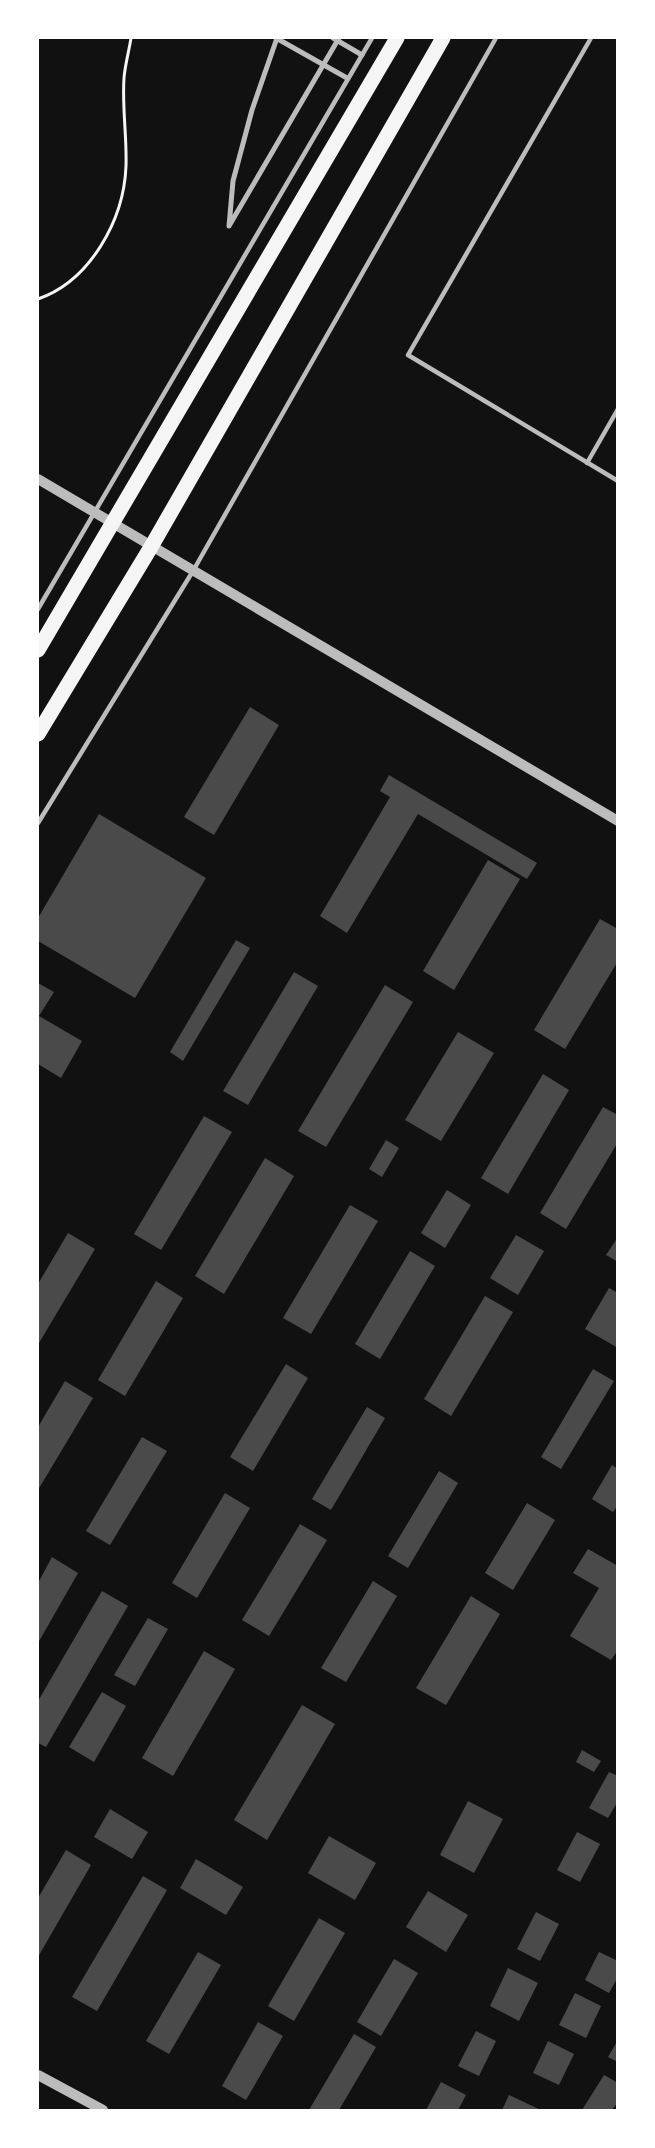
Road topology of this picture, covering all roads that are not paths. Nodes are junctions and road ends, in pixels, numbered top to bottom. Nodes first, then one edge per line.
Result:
1 (277, 38) edge
2 (333, 38) edge
3 (339, 38) edge
4 (372, 38) edge
5 (397, 38) edge
6 (443, 38) edge
7 (496, 38) edge
8 (591, 38) edge
9 (362, 55) junction
10 (347, 78) junction
11 (618, 409) edge
12 (587, 463) junction
13 (38, 479) edge
14 (618, 481) edge
15 (94, 513) junction
16 (113, 524) junction
17 (151, 547) junction
18 (193, 571) junction
19 (38, 609) edge
20 (38, 650) edge
21 (38, 734) edge
22 (618, 821) edge
23 (38, 823) edge
24 (38, 2075) edge
25 (89, 2107) edge
26 (103, 2110) edge

1 - 3 street
1 - 10 street
2 - 9 street
4 - 9 lane
5 - 16 main road
6 - 17 main road
7 - 18 lane
8 - 12 lane
9 - 10 lane
10 - 15 lane
11 - 12 lane
12 - 14 lane
13 - 15 street
15 - 16 street
15 - 19 lane
16 - 17 street
16 - 20 main road
17 - 18 street
17 - 21 main road
18 - 22 street
18 - 23 lane
24 - 25 street
25 - 26 street

